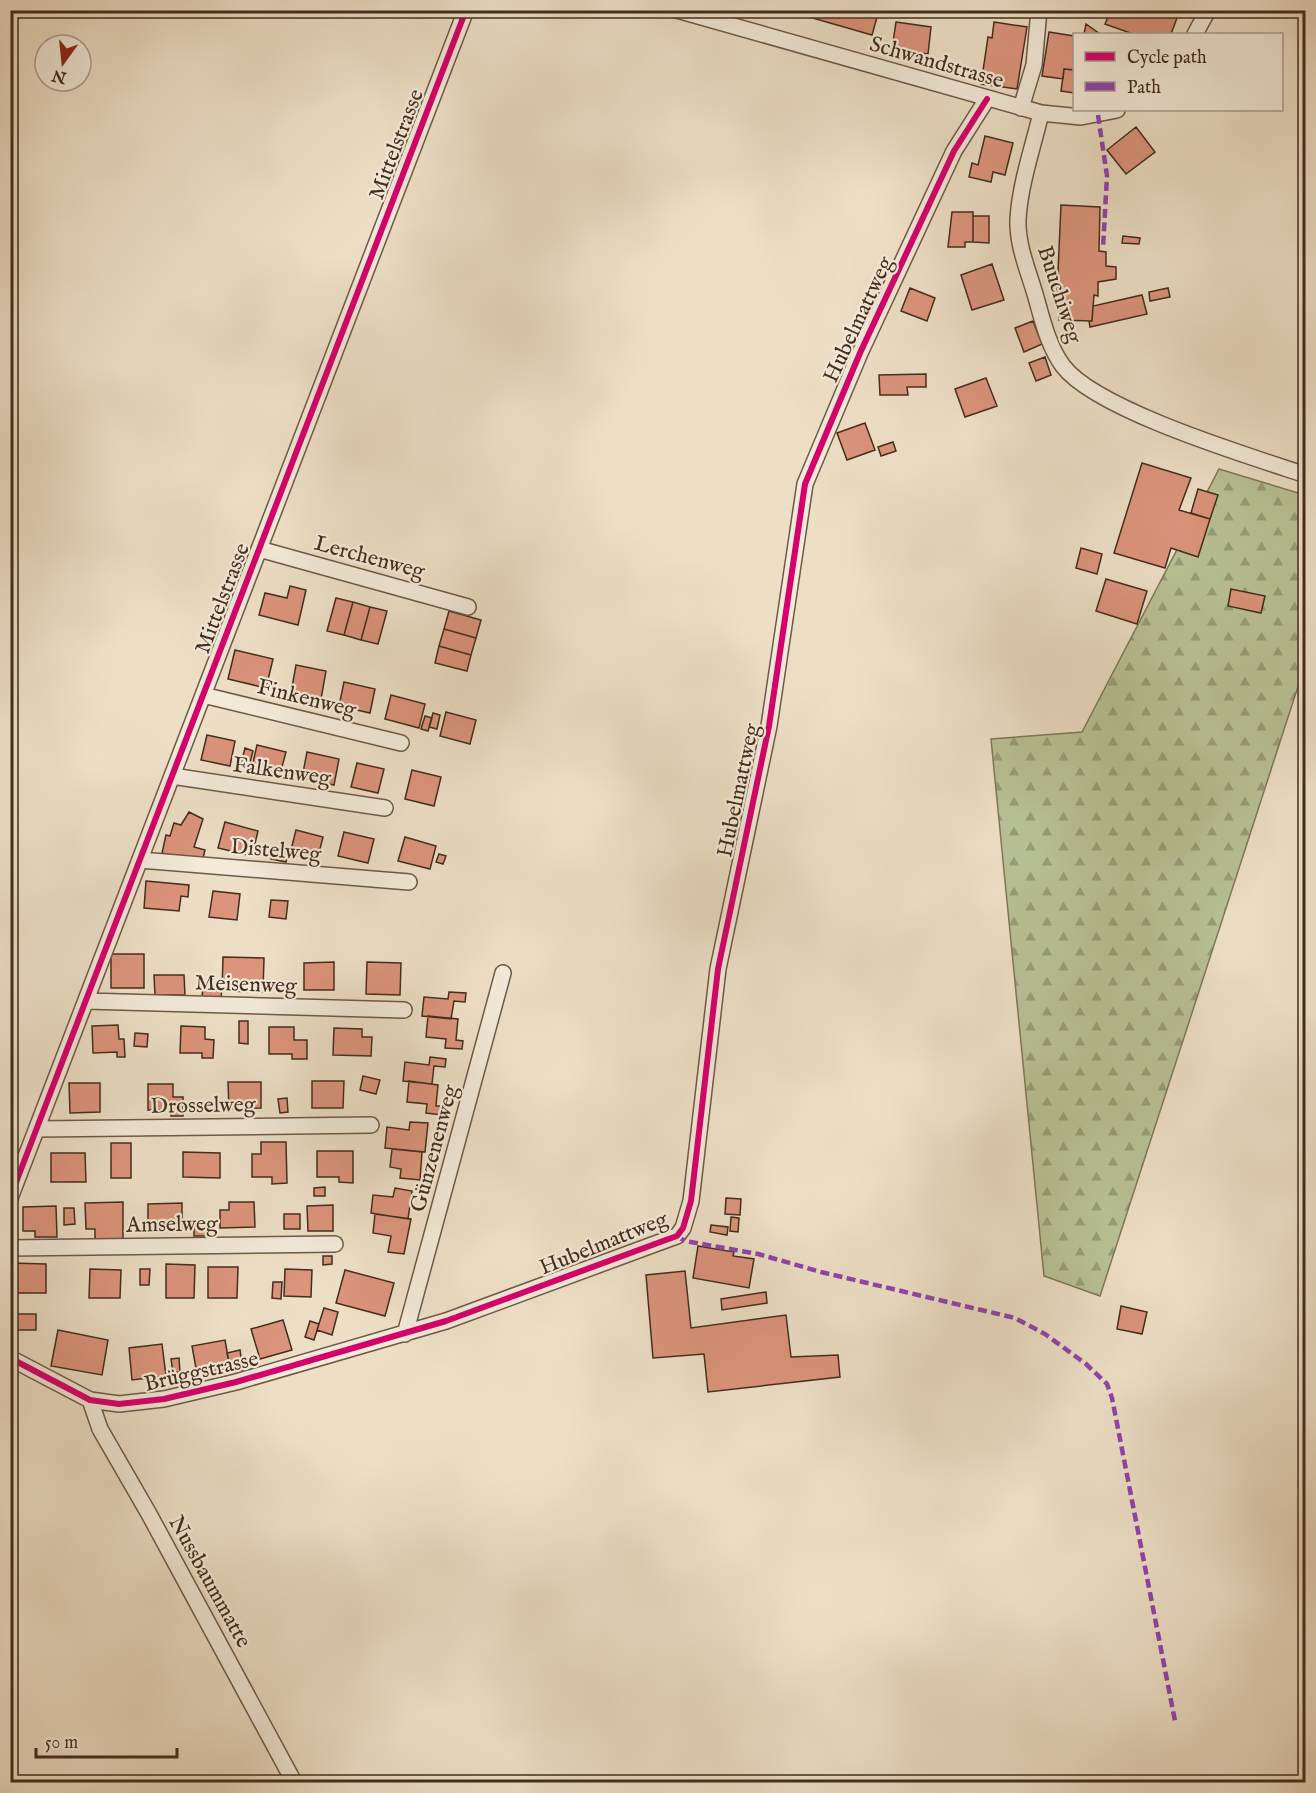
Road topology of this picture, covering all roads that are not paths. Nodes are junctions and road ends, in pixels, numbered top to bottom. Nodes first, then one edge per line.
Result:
1 (466, 10) edge
2 (677, 10) edge
3 (1039, 10) edge
4 (1208, 10) edge
5 (1196, 33) edge
6 (987, 99) junction
7 (1021, 108) junction
8 (1112, 111) edge
9 (1041, 113) junction
10 (1305, 475) edge
11 (259, 549) junction
12 (468, 607) dead end
13 (203, 695) junction
14 (400, 743) dead end
15 (172, 776) junction
16 (385, 808) dead end
17 (140, 860) junction
18 (409, 882) dead end
19 (503, 973) dead end
20 (86, 1001) junction
21 (404, 1010) dead end
22 (370, 1125) dead end
23 (37, 1129) junction
24 (10, 1198) edge
25 (335, 1244) dead end
26 (10, 1248) edge
27 (405, 1334) junction
28 (10, 1358) edge
29 (90, 1400) junction
30 (294, 1782) edge

1 - 11 street, Mittelstrasse
2 - 6 street, Schwandstrasse
3 - 7 street
4 - 5 street
6 - 7 street, Schwandstrasse
6 - 27 street, Hubelmattweg
7 - 9 street, Schwandstrasse
8 - 9 street, Schwandstrasse
9 - 10 street, Buuchiweg
11 - 12 street, Lerchenweg
11 - 13 street, Mittelstrasse
13 - 14 street, Finkenweg
13 - 15 street, Mittelstrasse
15 - 16 street, Falkenweg
15 - 17 street, Mittelstrasse
17 - 18 street, Distelweg
17 - 20 street, Mittelstrasse
19 - 27 street, Günzenenweg
20 - 21 street, Meisenweg
20 - 23 street, Mittelstrasse
22 - 23 street, Drosselweg
23 - 24 street, Mittelstrasse
25 - 26 street, Amselweg
27 - 29 street, Brüggstrasse
28 - 29 street, Brüggstrasse
29 - 30 street, Nussbaummatte

